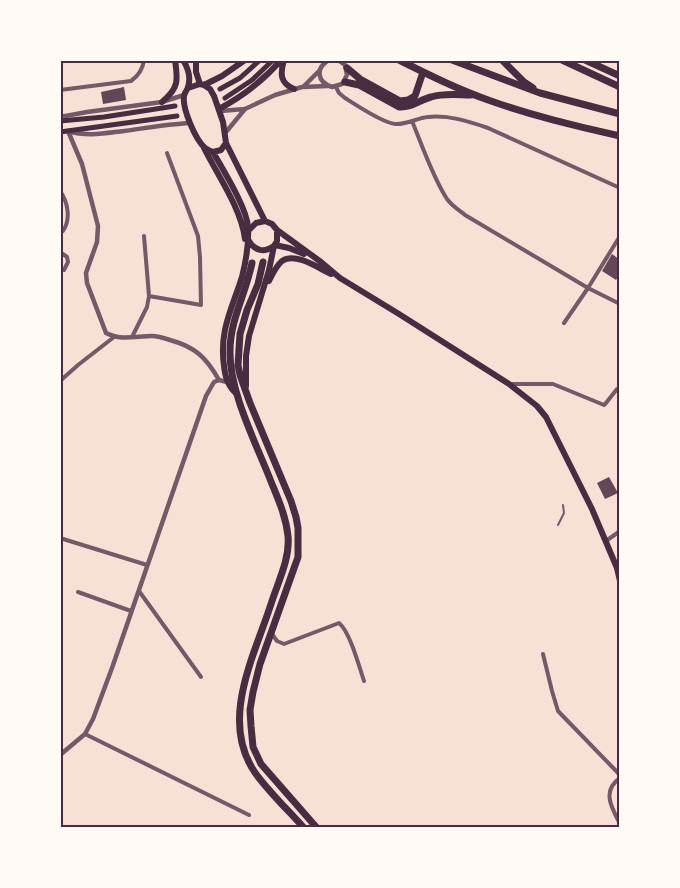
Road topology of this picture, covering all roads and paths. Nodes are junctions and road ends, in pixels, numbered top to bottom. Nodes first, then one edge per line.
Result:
1 (144, 60) edge
2 (176, 60) edge
3 (183, 60) edge
4 (196, 60) edge
5 (245, 60) edge
6 (260, 60) edge
7 (273, 60) edge
8 (283, 60) edge
9 (328, 60) edge
10 (338, 60) edge
11 (399, 60) edge
12 (452, 60) edge
13 (502, 60) edge
14 (562, 60) edge
15 (585, 60) edge
16 (346, 68) junction
17 (320, 71) junction
18 (423, 72) junction
19 (620, 76) edge
20 (345, 82) junction
21 (202, 85) junction
22 (328, 86) junction
23 (188, 87) junction
24 (302, 87) junction
25 (336, 87) junction
26 (620, 87) edge
27 (220, 89) dead end
28 (294, 89) junction
29 (60, 90) edge
30 (540, 93) junction
31 (184, 94) junction
32 (476, 96) junction
33 (225, 98) dead end
34 (162, 102) junction
35 (175, 106) dead end
36 (245, 109) junction
37 (220, 110) junction
38 (620, 114) edge
39 (177, 116) dead end
40 (60, 119) edge
41 (412, 121) junction
42 (190, 123) junction
43 (60, 132) edge
44 (68, 132) junction
45 (226, 132) junction
46 (620, 136) edge
47 (226, 143) junction
48 (204, 147) junction
49 (213, 152) junction
50 (167, 153) dead end
51 (620, 188) edge
52 (60, 192) edge
53 (265, 221) junction
54 (276, 230) junction
55 (63, 231) dead end
56 (144, 236) dead end
57 (620, 236) edge
58 (248, 237) junction
59 (274, 245) junction
60 (60, 252) edge
61 (246, 257) junction
62 (263, 262) dead end
63 (321, 262) junction
64 (252, 263) dead end
65 (64, 270) dead end
66 (340, 278) junction
67 (588, 288) junction
68 (261, 295) junction
69 (149, 296) junction
70 (620, 304) edge
71 (564, 323) dead end
72 (114, 337) junction
73 (132, 337) junction
74 (219, 380) junction
75 (60, 381) edge
76 (227, 382) junction
77 (509, 384) junction
78 (620, 388) edge
79 (246, 392) junction
80 (237, 394) junction
81 (563, 505) dead end
82 (558, 525) dead end
83 (620, 531) edge
84 (60, 538) edge
85 (606, 541) junction
86 (147, 565) junction
87 (620, 581) edge
88 (138, 591) junction
89 (78, 592) dead end
90 (131, 610) junction
91 (272, 634) junction
92 (543, 654) dead end
93 (201, 677) dead end
94 (364, 681) dead end
95 (85, 734) junction
96 (60, 755) edge
97 (620, 777) edge
98 (249, 815) dead end
99 (620, 824) edge
100 (304, 828) edge
101 (317, 828) edge

1 - 29 street
2 - 34 main road
3 - 23 main road
4 - 21 main road
5 - 21 main road
6 - 27 main road
7 - 33 main road
8 - 28 main road
8 - 37 main road
9 - 17 street
10 - 16 street
11 - 18 highway
12 - 30 highway
13 - 30 highway
14 - 26 highway
15 - 19 highway
16 - 18 highway
16 - 20 street
17 - 22 street
17 - 24 street
18 - 32 highway
20 - 25 street
20 - 32 highway
21 - 23 main road
21 - 37 main road
22 - 24 street
22 - 25 street
23 - 31 main road
24 - 28 street
25 - 41 street
28 - 36 street
30 - 38 highway
31 - 34 street
31 - 42 main road
32 - 46 highway
34 - 40 street
35 - 40 main road
36 - 37 street
36 - 45 street
37 - 45 main road
39 - 44 main road
41 - 51 street
41 - 67 street
42 - 44 street
42 - 48 main road
43 - 44 main road
44 - 72 street
45 - 47 main road
47 - 49 main road
47 - 53 main road
48 - 49 main road
48 - 61 main road
49 - 58 main road
50 - 69 street
52 - 55 street
53 - 54 main road
53 - 58 main road
54 - 59 main road
54 - 63 main road
56 - 69 street
57 - 67 street
58 - 59 main road
58 - 61 main road
59 - 63 main road
59 - 68 main road
60 - 65 street
61 - 76 main road
62 - 79 highway
63 - 66 main road
64 - 80 highway
66 - 68 main road
66 - 77 main road
67 - 70 street
67 - 71 street
68 - 79 main road
69 - 73 street
72 - 73 street
72 - 75 street
73 - 74 street
74 - 76 street
74 - 86 street
76 - 80 main road
77 - 78 street
77 - 85 main road
79 - 91 highway
80 - 100 highway
81 - 82 lane
83 - 85 street
84 - 86 street
85 - 87 main road
86 - 88 street
88 - 90 street
88 - 93 street
89 - 90 street
90 - 95 street
91 - 94 street
91 - 101 highway
92 - 97 street
95 - 96 street
95 - 98 street
97 - 99 street

